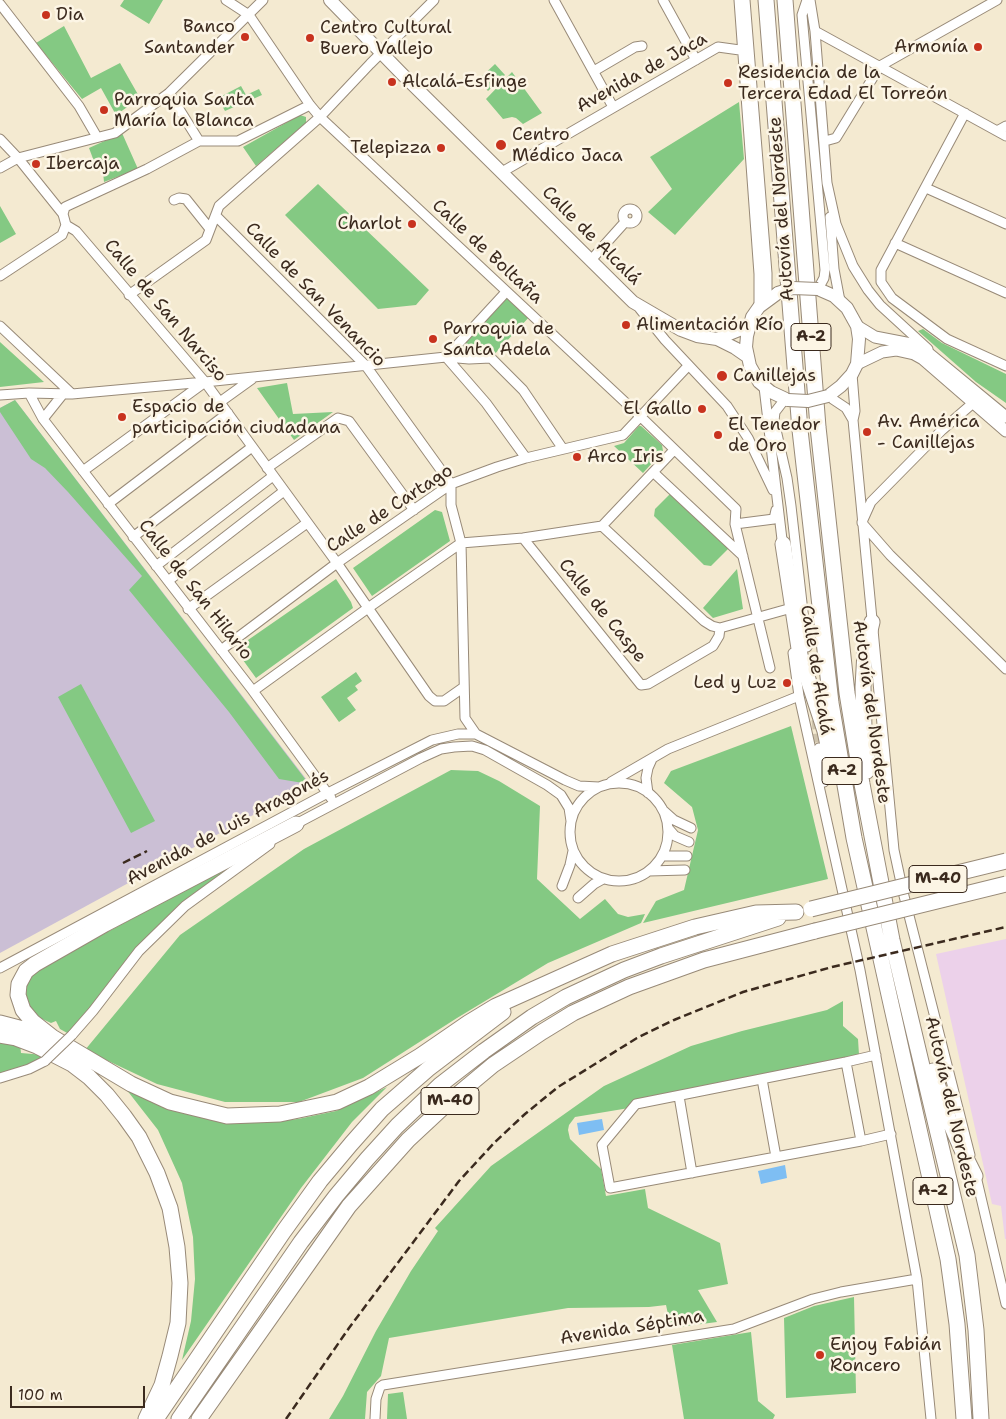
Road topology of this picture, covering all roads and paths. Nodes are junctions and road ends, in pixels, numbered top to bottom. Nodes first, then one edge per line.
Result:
1 (226, 0) edge
2 (263, 0) edge
3 (330, 0) edge
4 (434, 0) edge
5 (554, 0) edge
6 (663, 0) edge
7 (739, 0) edge
8 (746, 0) edge
9 (766, 0) edge
10 (785, 0) edge
11 (808, 0) edge
12 (997, 0) edge
13 (0, 4) edge
14 (249, 15) junction
15 (815, 31) junction
16 (642, 46) dead end
17 (746, 51) junction
18 (381, 52) junction
19 (696, 60) junction
20 (880, 66) junction
21 (594, 71) junction
22 (169, 93) junction
23 (310, 105) junction
24 (613, 107) junction
25 (965, 114) junction
26 (320, 117) junction
27 (1006, 126) edge
28 (997, 131) junction
29 (1006, 136) edge
30 (97, 137) junction
31 (0, 139) edge
32 (199, 141) junction
33 (825, 141) junction
34 (18, 158) junction
35 (0, 168) edge
36 (502, 172) junction
37 (827, 183) junction
38 (926, 188) junction
39 (174, 200) dead end
40 (63, 214) junction
41 (216, 216) junction
42 (625, 222) dead end
43 (1006, 224) edge
44 (66, 225) junction
45 (210, 229) junction
46 (895, 243) junction
47 (591, 260) junction
48 (0, 276) edge
49 (818, 289) junction
50 (506, 292) junction
51 (1006, 293) edge
52 (129, 294) junction
53 (768, 300) junction
54 (840, 301) junction
55 (638, 306) junction
56 (0, 326) edge
57 (749, 326) junction
58 (857, 326) junction
59 (717, 339) junction
60 (1006, 354) edge
61 (446, 357) junction
62 (748, 357) junction
63 (1004, 365) edge
64 (366, 366) junction
65 (688, 366) junction
66 (854, 369) junction
67 (954, 373) junction
68 (253, 378) junction
69 (205, 382) junction
70 (764, 387) junction
71 (29, 393) junction
72 (67, 394) junction
73 (0, 395) edge
74 (828, 396) junction
75 (974, 398) junction
76 (786, 400) junction
77 (220, 402) junction
78 (228, 413) junction
79 (640, 417) junction
80 (1006, 417) edge
81 (43, 418) junction
82 (853, 420) junction
83 (1006, 431) edge
84 (252, 448) junction
85 (563, 449) junction
86 (674, 450) junction
87 (526, 458) junction
88 (268, 468) junction
89 (83, 471) junction
90 (653, 472) junction
91 (273, 476) junction
92 (452, 484) junction
93 (284, 491) junction
94 (777, 501) junction
95 (108, 504) junction
96 (414, 510) junction
97 (862, 522) junction
98 (308, 523) junction
99 (735, 524) junction
100 (602, 526) junction
101 (133, 537) junction
102 (523, 538) junction
103 (461, 544) junction
104 (783, 544) junction
105 (743, 557) junction
106 (337, 563) junction
107 (156, 566) junction
108 (168, 581) junction
109 (368, 608) junction
110 (788, 608) junction
111 (188, 609) junction
112 (758, 616) junction
113 (872, 622) junction
114 (720, 628) junction
115 (807, 647) dead end
116 (221, 650) junction
117 (770, 668) dead end
118 (1006, 670) edge
119 (464, 687) junction
120 (253, 691) junction
121 (799, 696) junction
122 (476, 734) junction
123 (819, 748) tunnel mouth
124 (652, 759) junction
125 (862, 784) junction
126 (603, 786) junction
127 (648, 793) junction
128 (330, 795) junction
129 (342, 800) junction
130 (327, 808) junction
131 (662, 808) junction
132 (571, 821) junction
133 (296, 824) junction
134 (668, 828) junction
135 (691, 828) dead end
136 (854, 838) junction
137 (689, 842) dead end
138 (573, 850) junction
139 (662, 856) junction
140 (687, 856) dead end
141 (1006, 861) edge
142 (685, 870) dead end
143 (649, 872) junction
144 (840, 876) junction
145 (604, 879) junction
146 (1006, 884) edge
147 (562, 886) dead end
148 (578, 898) dead end
149 (796, 912) junction
150 (0, 968) edge
151 (530, 991) junction
152 (0, 1023) edge
153 (0, 1034) edge
154 (915, 1035) junction
155 (52, 1037) junction
156 (876, 1055) junction
157 (846, 1062) junction
158 (0, 1078) edge
159 (762, 1079) junction
160 (679, 1096) junction
161 (891, 1134) junction
162 (861, 1141) junction
163 (776, 1157) junction
164 (692, 1173) junction
165 (975, 1176) junction
166 (917, 1279) junction
167 (1006, 1304) edge
168 (146, 1419) edge
169 (156, 1419) edge
170 (179, 1419) edge
171 (199, 1419) edge
172 (375, 1419) edge
173 (931, 1419) edge
174 (964, 1419) edge
175 (981, 1419) edge

1 - 14 street, Calle de Boltaña
2 - 14 street
3 - 18 main road, Calle de Alcalá
4 - 18 street
5 - 21 street
6 - 19 street
7 - 17 street
8 - 17 street
9 - 136 highway, Autovía del Nordeste / A-2
10 - 125 highway, Autovía del Nordeste / A-2
11 - 15 street
11 - 49 street
12 - 20 street
13 - 30 street
14 - 22 street
14 - 23 street, Calle de Boltaña
15 - 20 street
15 - 33 street
16 - 21 street
17 - 19 street, Avenida de Jaca
17 - 53 street
18 - 26 street
18 - 36 main road, Calle de Alcalá
19 - 24 street, Avenida de Jaca
20 - 25 street
20 - 33 street
21 - 24 street
22 - 30 street
22 - 32 street
23 - 26 street, Calle de Boltaña
23 - 32 street
24 - 36 street, Avenida de Jaca
25 - 28 street
25 - 38 street
26 - 41 street
26 - 50 street, Calle de Boltaña
27 - 28 street
28 - 29 street
30 - 34 street
31 - 34 street
32 - 40 street
33 - 37 street
34 - 35 street
34 - 40 street
36 - 47 main road, Calle de Alcalá
37 - 54 street
37 - 67 street
38 - 43 street
38 - 46 street
39 - 45 street
40 - 44 street
41 - 45 street
41 - 64 street, Calle de San Venancio
42 - 47 street
44 - 48 street
44 - 52 street, Calle de San Narciso
45 - 52 street
46 - 51 street
46 - 63 street
47 - 55 main road, Calle de Alcalá
49 - 53 main road, bridge
49 - 54 main road
50 - 61 street
50 - 79 street, Calle de Boltaña
52 - 69 street, Calle de San Narciso
53 - 57 main road
54 - 58 main road
55 - 59 main road, Calle de Alcalá
55 - 65 street, Calle de Alcalá
56 - 72 street
57 - 59 main road
57 - 62 main road
58 - 66 main road
58 - 67 main road
59 - 62 main road, Calle de Alcalá
60 - 63 street
61 - 64 street
61 - 85 street
61 - 87 street
62 - 70 main road
64 - 68 street
64 - 92 street, Calle de San Venancio
65 - 79 street, Calle de Cartago
65 - 94 street, Calle de Alcalá
66 - 74 main road
66 - 75 main road
66 - 82 street
67 - 75 main road
68 - 69 street
68 - 77 street
69 - 72 street
69 - 77 street, Calle de San Narciso
69 - 89 street
70 - 76 main road
70 - 94 street, Calle de Alcalá
71 - 72 street
71 - 73 street
71 - 81 street, Calle de San Hilario
72 - 81 street
74 - 76 main road, bridge
74 - 82 street
75 - 80 main road
75 - 83 main road
75 - 97 street
76 - 115 street, Calle de Alcalá
77 - 78 street, Calle de San Narciso
78 - 84 street, Calle de San Narciso
78 - 95 street
79 - 85 street, Calle de Cartago
79 - 86 street, Calle de Boltaña
81 - 89 street, Calle de San Hilario
82 - 97 street
84 - 88 street, Calle de San Narciso
84 - 101 street
85 - 87 street, Calle de Cartago
86 - 90 street
86 - 99 street, Calle de Boltaña
87 - 92 street, Calle de Cartago
88 - 91 street, Calle de San Narciso
88 - 96 street
89 - 95 street, Calle de San Hilario
90 - 100 street
90 - 105 street
91 - 93 street, Calle de San Narciso
91 - 107 street
92 - 96 street, Calle de Cartago
92 - 103 street
93 - 98 street, Calle de San Narciso
93 - 108 street
94 - 99 street
94 - 104 street, Calle de Alcalá
95 - 101 street, Calle de San Hilario
96 - 106 street, Calle de Cartago
97 - 113 street
97 - 118 street
98 - 106 street, Calle de San Narciso
98 - 111 street
99 - 105 street
100 - 102 street
100 - 114 street
101 - 107 street, Calle de San Hilario
102 - 103 street
102 - 114 street, Calle de Caspe
103 - 109 street
103 - 119 street
104 - 110 street, Calle de Alcalá
104 - 136 highway
105 - 112 street
106 - 109 street, Calle de San Narciso
106 - 116 street, Calle de Cartago
107 - 108 street, Calle de San Hilario
108 - 111 street, Calle de San Hilario
109 - 119 street, Calle de San Narciso
109 - 120 street
110 - 112 street
110 - 121 street, Calle de Alcalá
111 - 116 street, Calle de San Hilario
112 - 114 street
112 - 117 street
113 - 125 highway
113 - 165 street
116 - 120 street, Calle de San Hilario
119 - 122 street
120 - 128 street, Calle de San Hilario
121 - 124 street
121 - 144 street, Calle de Alcalá
122 - 126 street
122 - 128 street, Avenida de Luis Aragonés
123 - 144 street, Calle de Alcalá
124 - 126 street
124 - 127 street
125 - 154 highway, Autovía del Nordeste / A-2
126 - 127 street
126 - 132 street
127 - 131 street
128 - 129 street
128 - 130 street
128 - 150 street, Avenida de Luis Aragonés
129 - 130 street, Avenida de Luis Aragonés
129 - 132 street, Avenida de Luis Aragonés
130 - 133 street, Avenida de Luis Aragonés
131 - 134 street
131 - 135 street
132 - 138 street
133 - 155 highway
133 - 158 street, Avenida de Luis Aragonés, bridge
134 - 137 street
134 - 139 street
136 - 174 highway, Autovía del Nordeste / A-2
138 - 145 street
138 - 147 street
139 - 140 street
139 - 143 street
141 - 149 highway, M-40, bridge
142 - 143 street
143 - 145 street
144 - 156 street, Calle de Alcalá
145 - 148 street
146 - 171 highway, M-40, bridge
149 - 151 highway
149 - 170 highway, M-40
151 - 155 highway
151 - 169 highway
152 - 155 highway
153 - 168 highway
154 - 165 highway
154 - 175 highway, Autovía del Nordeste / A-2
156 - 157 street
156 - 161 street, Calle de Alcalá
157 - 159 street
157 - 162 street
159 - 160 street
159 - 163 street
160 - 164 street
160 - 164 street
161 - 162 street
161 - 166 street, Calle de Alcalá
162 - 163 street
163 - 164 street
165 - 167 street
166 - 172 street, Avenida Séptima
166 - 173 street, Calle de Alcalá

